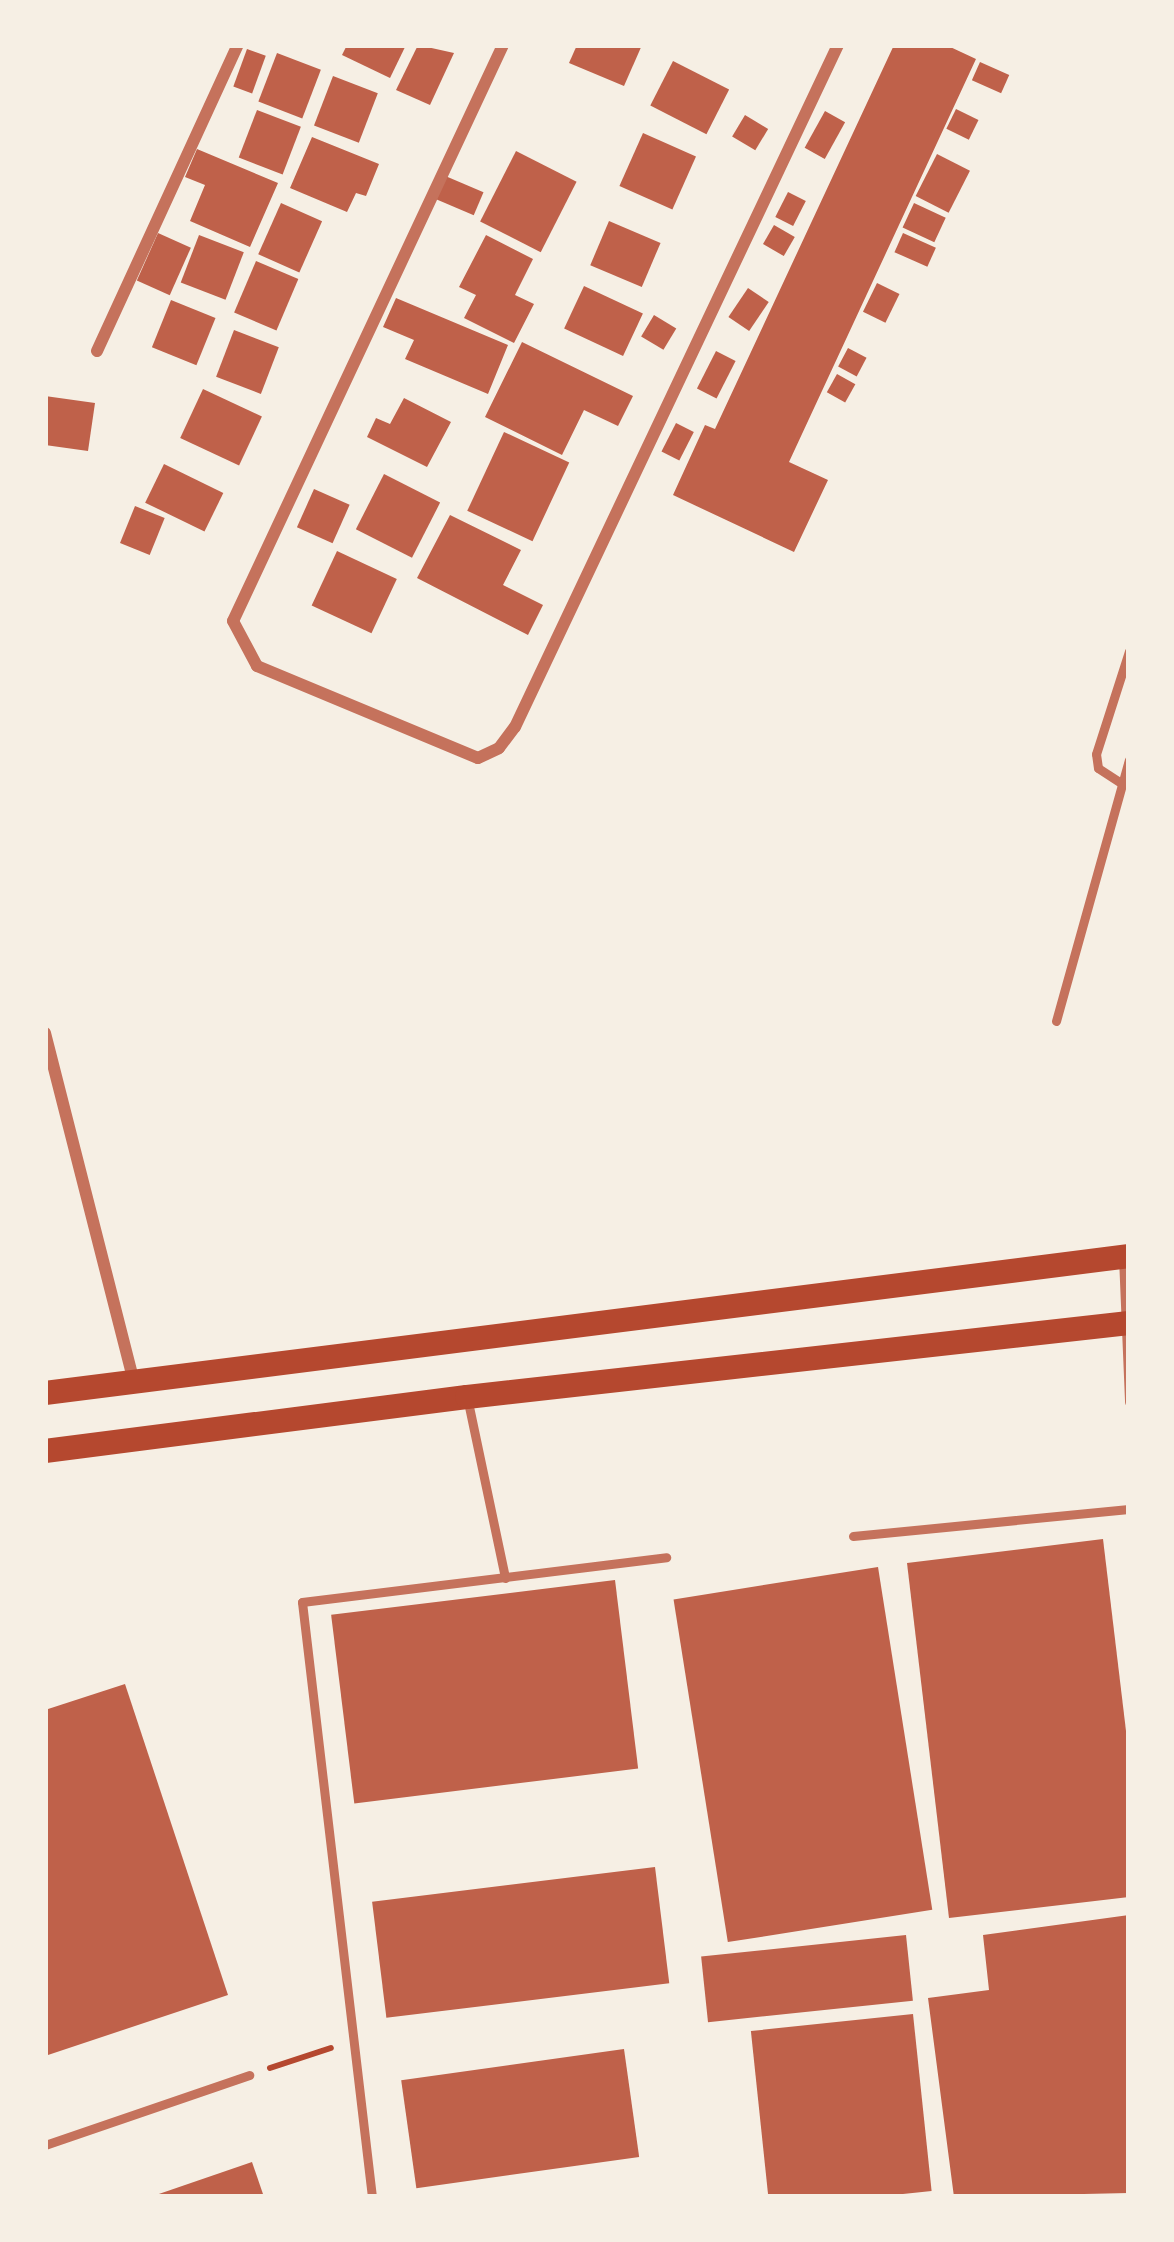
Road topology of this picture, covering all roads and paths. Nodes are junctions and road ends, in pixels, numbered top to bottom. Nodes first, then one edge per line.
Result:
1 (238, 45) edge
2 (503, 45) edge
3 (838, 45) edge
4 (97, 351) dead end
5 (1129, 651) edge
6 (1129, 760) edge
7 (1121, 784) junction
8 (1056, 1021) dead end
9 (45, 1033) edge
10 (1126, 1256) edge
11 (1126, 1323) edge
12 (134, 1382) junction
13 (45, 1393) edge
14 (467, 1397) junction
15 (1129, 1402) edge
16 (45, 1451) edge
17 (1129, 1508) edge
18 (853, 1536) dead end
19 (666, 1557) dead end
20 (505, 1578) junction
21 (351, 2041) junction
22 (249, 2075) joint
23 (45, 2145) edge
24 (372, 2197) edge

1 - 4 street
2 - 3 street
5 - 7 lane
6 - 7 lane
7 - 8 lane
9 - 12 street
10 - 11 lane
10 - 12 main road
11 - 14 main road
11 - 15 lane
12 - 13 main road
14 - 16 main road
14 - 20 lane
17 - 18 lane
19 - 20 lane
20 - 21 lane
21 - 22 path
21 - 24 lane
22 - 23 lane

